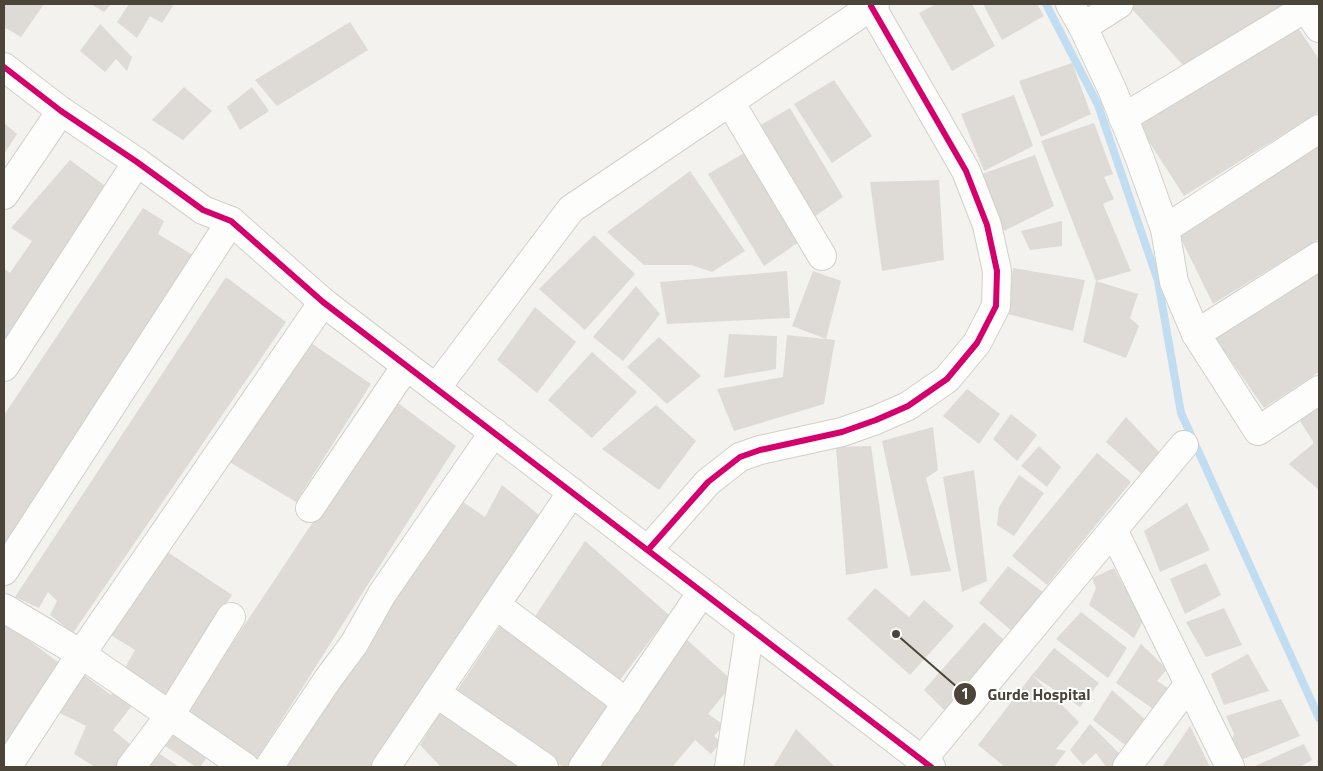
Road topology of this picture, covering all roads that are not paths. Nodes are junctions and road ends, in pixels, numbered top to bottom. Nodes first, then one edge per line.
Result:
1 (1070, 4) edge
2 (1119, 4) edge
3 (873, 5) edge
4 (1310, 11) edge
5 (1083, 27) junction
6 (4, 67) edge
7 (730, 102) junction
8 (61, 111) junction
9 (1123, 118) junction
10 (1319, 129) edge
11 (137, 162) junction
12 (4, 196) edge
13 (231, 221) junction
14 (1165, 229) junction
15 (822, 256) dead end
16 (1319, 256) edge
17 (323, 302) junction
18 (1196, 334) junction
19 (406, 366) junction
20 (4, 367) edge
21 (436, 388) junction
22 (1319, 390) edge
23 (494, 432) junction
24 (1184, 445) dead end
25 (572, 492) junction
26 (310, 508) dead end
27 (1113, 530) junction
28 (648, 550) junction
29 (4, 571) edge
30 (702, 592) junction
31 (496, 605) junction
32 (4, 608) edge
33 (231, 617) dead end
34 (750, 628) junction
35 (81, 654) junction
36 (1189, 684) junction
37 (436, 693) junction
38 (626, 703) junction
39 (170, 715) junction
40 (927, 764) edge
41 (7, 767) edge
42 (131, 767) edge
43 (245, 767) edge
44 (269, 767) edge
45 (386, 767) edge
46 (544, 767) edge
47 (583, 767) edge
48 (729, 767) edge
49 (1127, 767) edge
50 (1230, 767) edge

1 - 5 street
2 - 5 street
3 - 7 street
3 - 28 street
4 - 9 street
5 - 9 street
6 - 8 street
7 - 15 street
7 - 21 street
8 - 11 street
8 - 12 street
9 - 14 street
10 - 14 street
11 - 13 street
11 - 20 street
13 - 17 street
13 - 29 street
14 - 18 street
16 - 18 street
17 - 19 street
17 - 35 street
18 - 22 street
19 - 21 street
19 - 26 street
21 - 23 street
23 - 25 street
23 - 44 street
24 - 27 street
25 - 28 street
25 - 31 street
27 - 36 street
27 - 40 street
28 - 30 street
30 - 34 street
30 - 38 street
31 - 37 street
31 - 38 street
32 - 35 street
33 - 39 street
34 - 40 street
34 - 48 street
35 - 39 street
35 - 41 street
36 - 49 street
36 - 50 street
37 - 45 street
37 - 46 street
38 - 47 street
39 - 42 street
39 - 43 street

